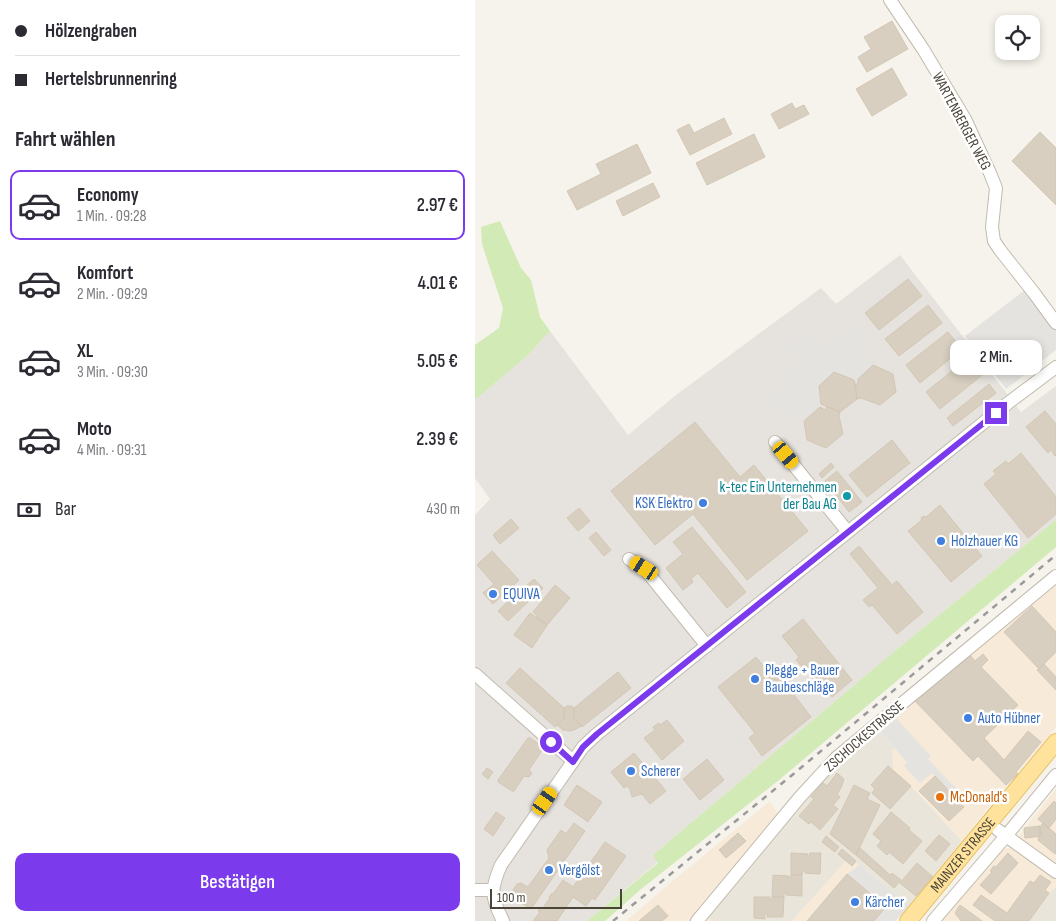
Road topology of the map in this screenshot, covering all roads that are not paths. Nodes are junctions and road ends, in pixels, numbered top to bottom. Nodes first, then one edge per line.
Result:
1 (890, 0) edge
2 (1056, 323) edge
3 (1056, 367) edge
4 (775, 442) dead end
5 (848, 532) junction
6 (629, 559) dead end
7 (1056, 576) edge
8 (707, 646) junction
9 (475, 674) edge
10 (1056, 742) edge
11 (1056, 759) edge
12 (573, 762) junction
13 (1056, 775) edge
14 (1002, 833) junction
15 (1056, 872) edge
16 (475, 890) edge
17 (493, 890) junction
18 (503, 921) edge
19 (697, 921) edge
20 (908, 921) edge
21 (921, 921) edge
22 (933, 921) edge

1 - 2 street, WARTENBERGER WEG
3 - 5 street
4 - 5 street
5 - 8 street
6 - 8 street
7 - 19 street, ZSCHOCKESTRASSE
8 - 12 street
9 - 12 street
10 - 20 main road, MAINZER STRASSE
11 - 14 main road, MAINZER STRASSE
12 - 17 street
13 - 14 street, MAINZER STRASSE
14 - 15 street
14 - 21 main road, MAINZER STRASSE
14 - 22 street, MAINZER STRASSE
16 - 17 street
17 - 18 street

